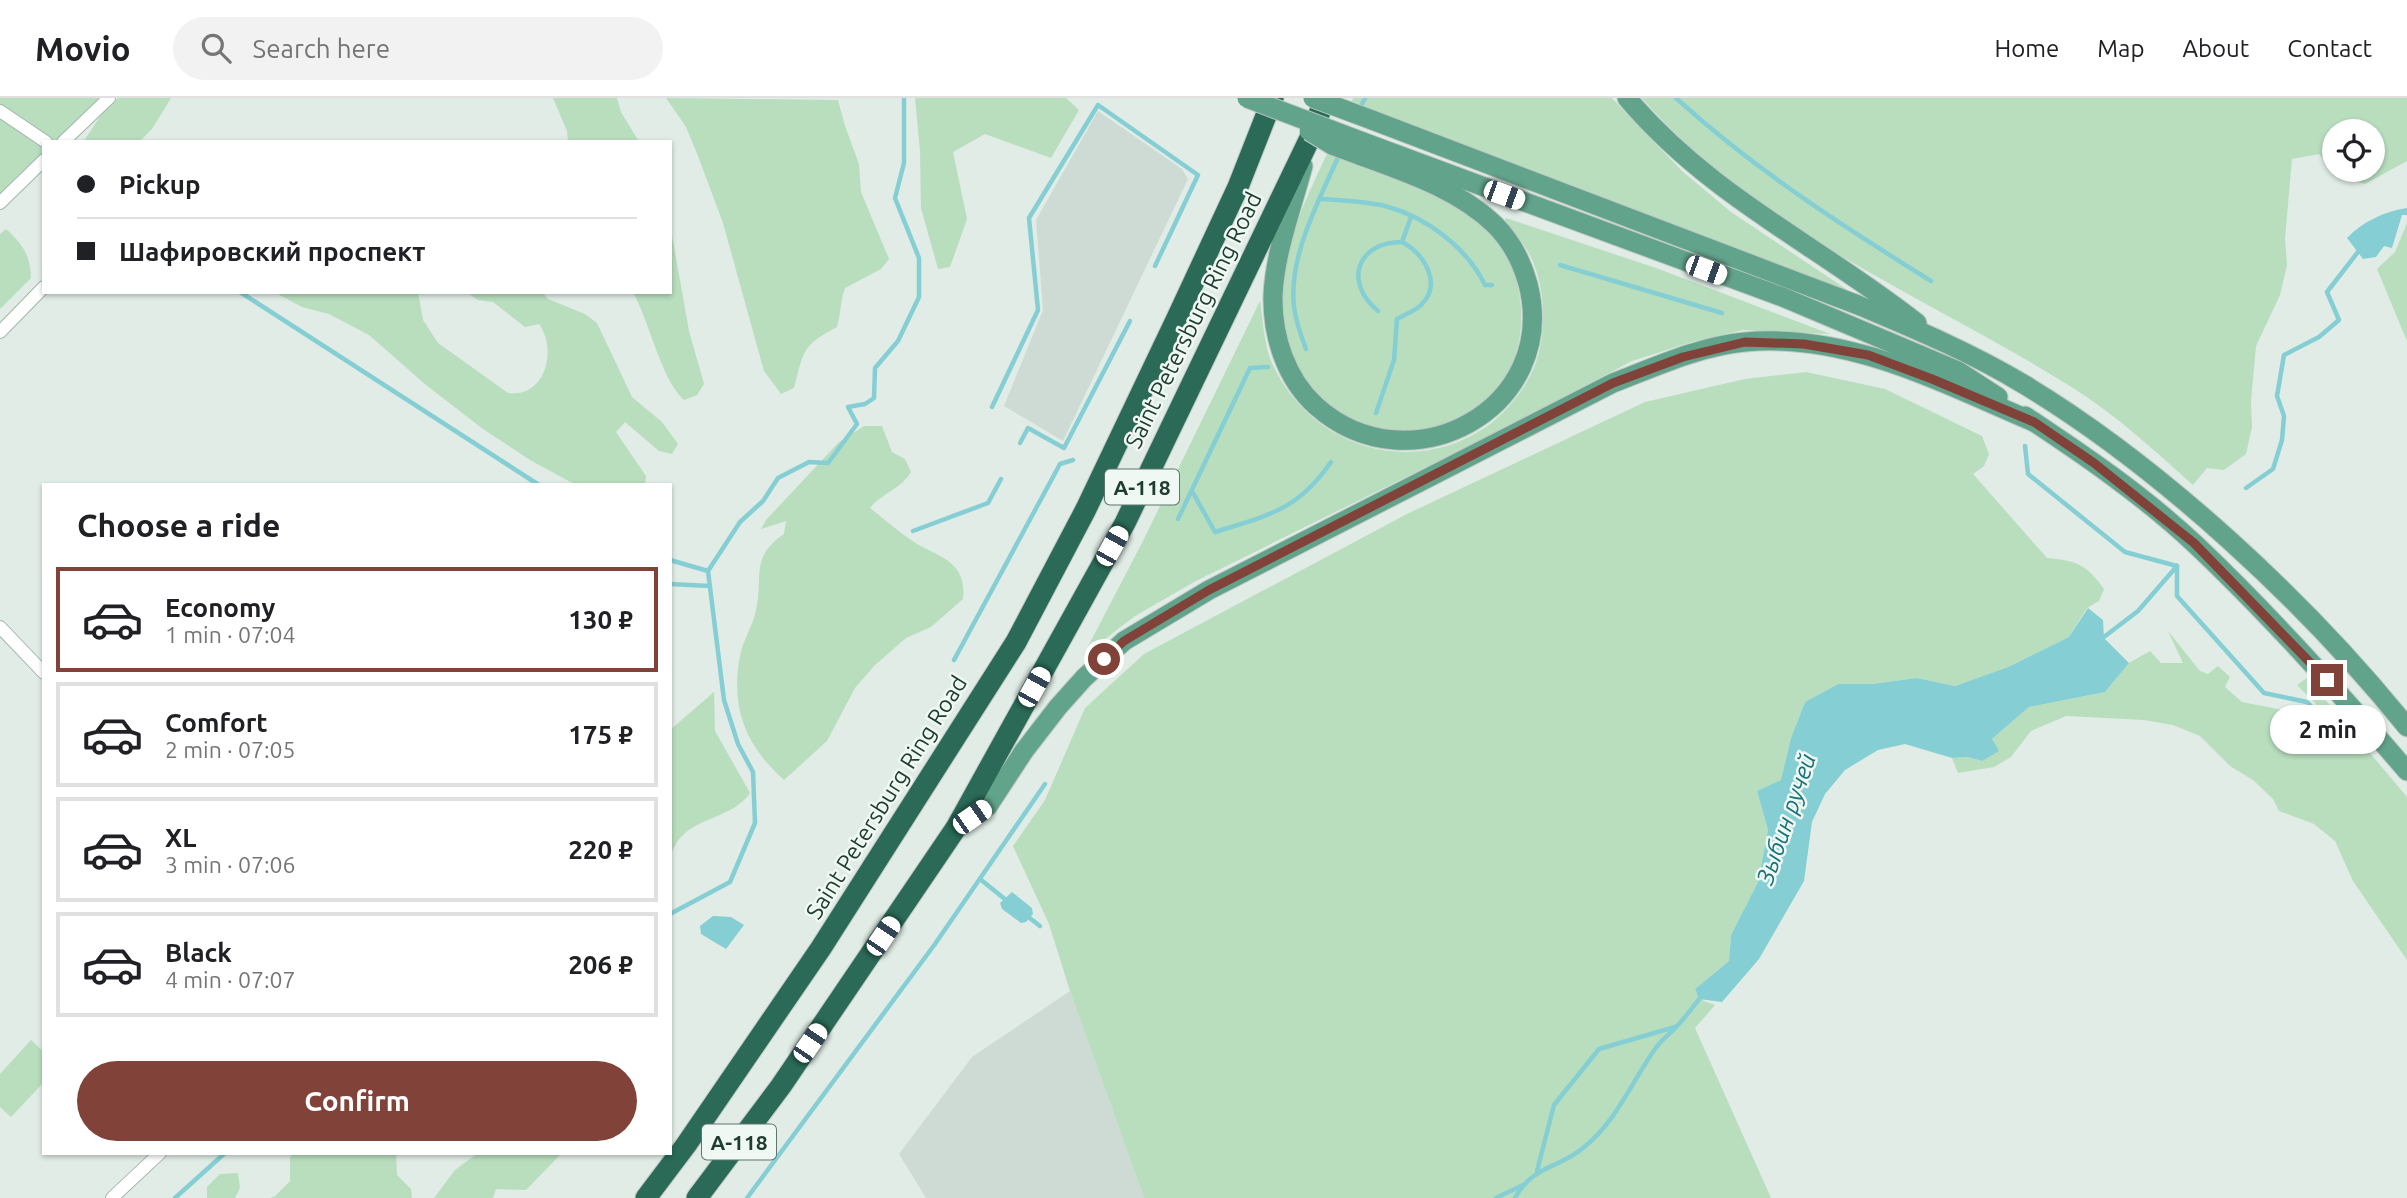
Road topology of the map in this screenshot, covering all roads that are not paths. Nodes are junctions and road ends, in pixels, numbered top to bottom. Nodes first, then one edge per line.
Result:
1 (109, 98) edge
2 (1247, 98) edge
3 (1313, 98) edge
4 (1325, 98) edge
5 (1627, 98) edge
6 (1274, 103) edge
7 (0, 111) edge
8 (1310, 138) junction
9 (43, 140) edge
10 (65, 140) edge
11 (1361, 149) junction
12 (42, 162) edge
13 (0, 203) edge
14 (42, 289) edge
15 (0, 332) edge
16 (1937, 338) junction
17 (2034, 422) junction
18 (0, 627) edge
19 (42, 671) edge
20 (2407, 727) edge
21 (2407, 771) edge
22 (956, 828) junction
23 (158, 1155) edge
24 (112, 1198) edge
25 (646, 1198) edge
26 (697, 1198) edge

1 - 10 street
2 - 6 main road, bridge
3 - 16 main road, bridge
4 - 8 highway, Saint Petersburg Ring Road / А-118
5 - 16 main road
6 - 11 main road, bridge
6 - 25 highway, Saint Petersburg Ring Road / А-118
7 - 9 street
8 - 11 main road
8 - 22 highway, Saint Petersburg Ring Road / А-118
11 - 17 main road
12 - 13 street
14 - 15 street
16 - 20 main road
17 - 21 main road
17 - 22 main road
18 - 19 street
22 - 26 highway, Saint Petersburg Ring Road / А-118
23 - 24 street

